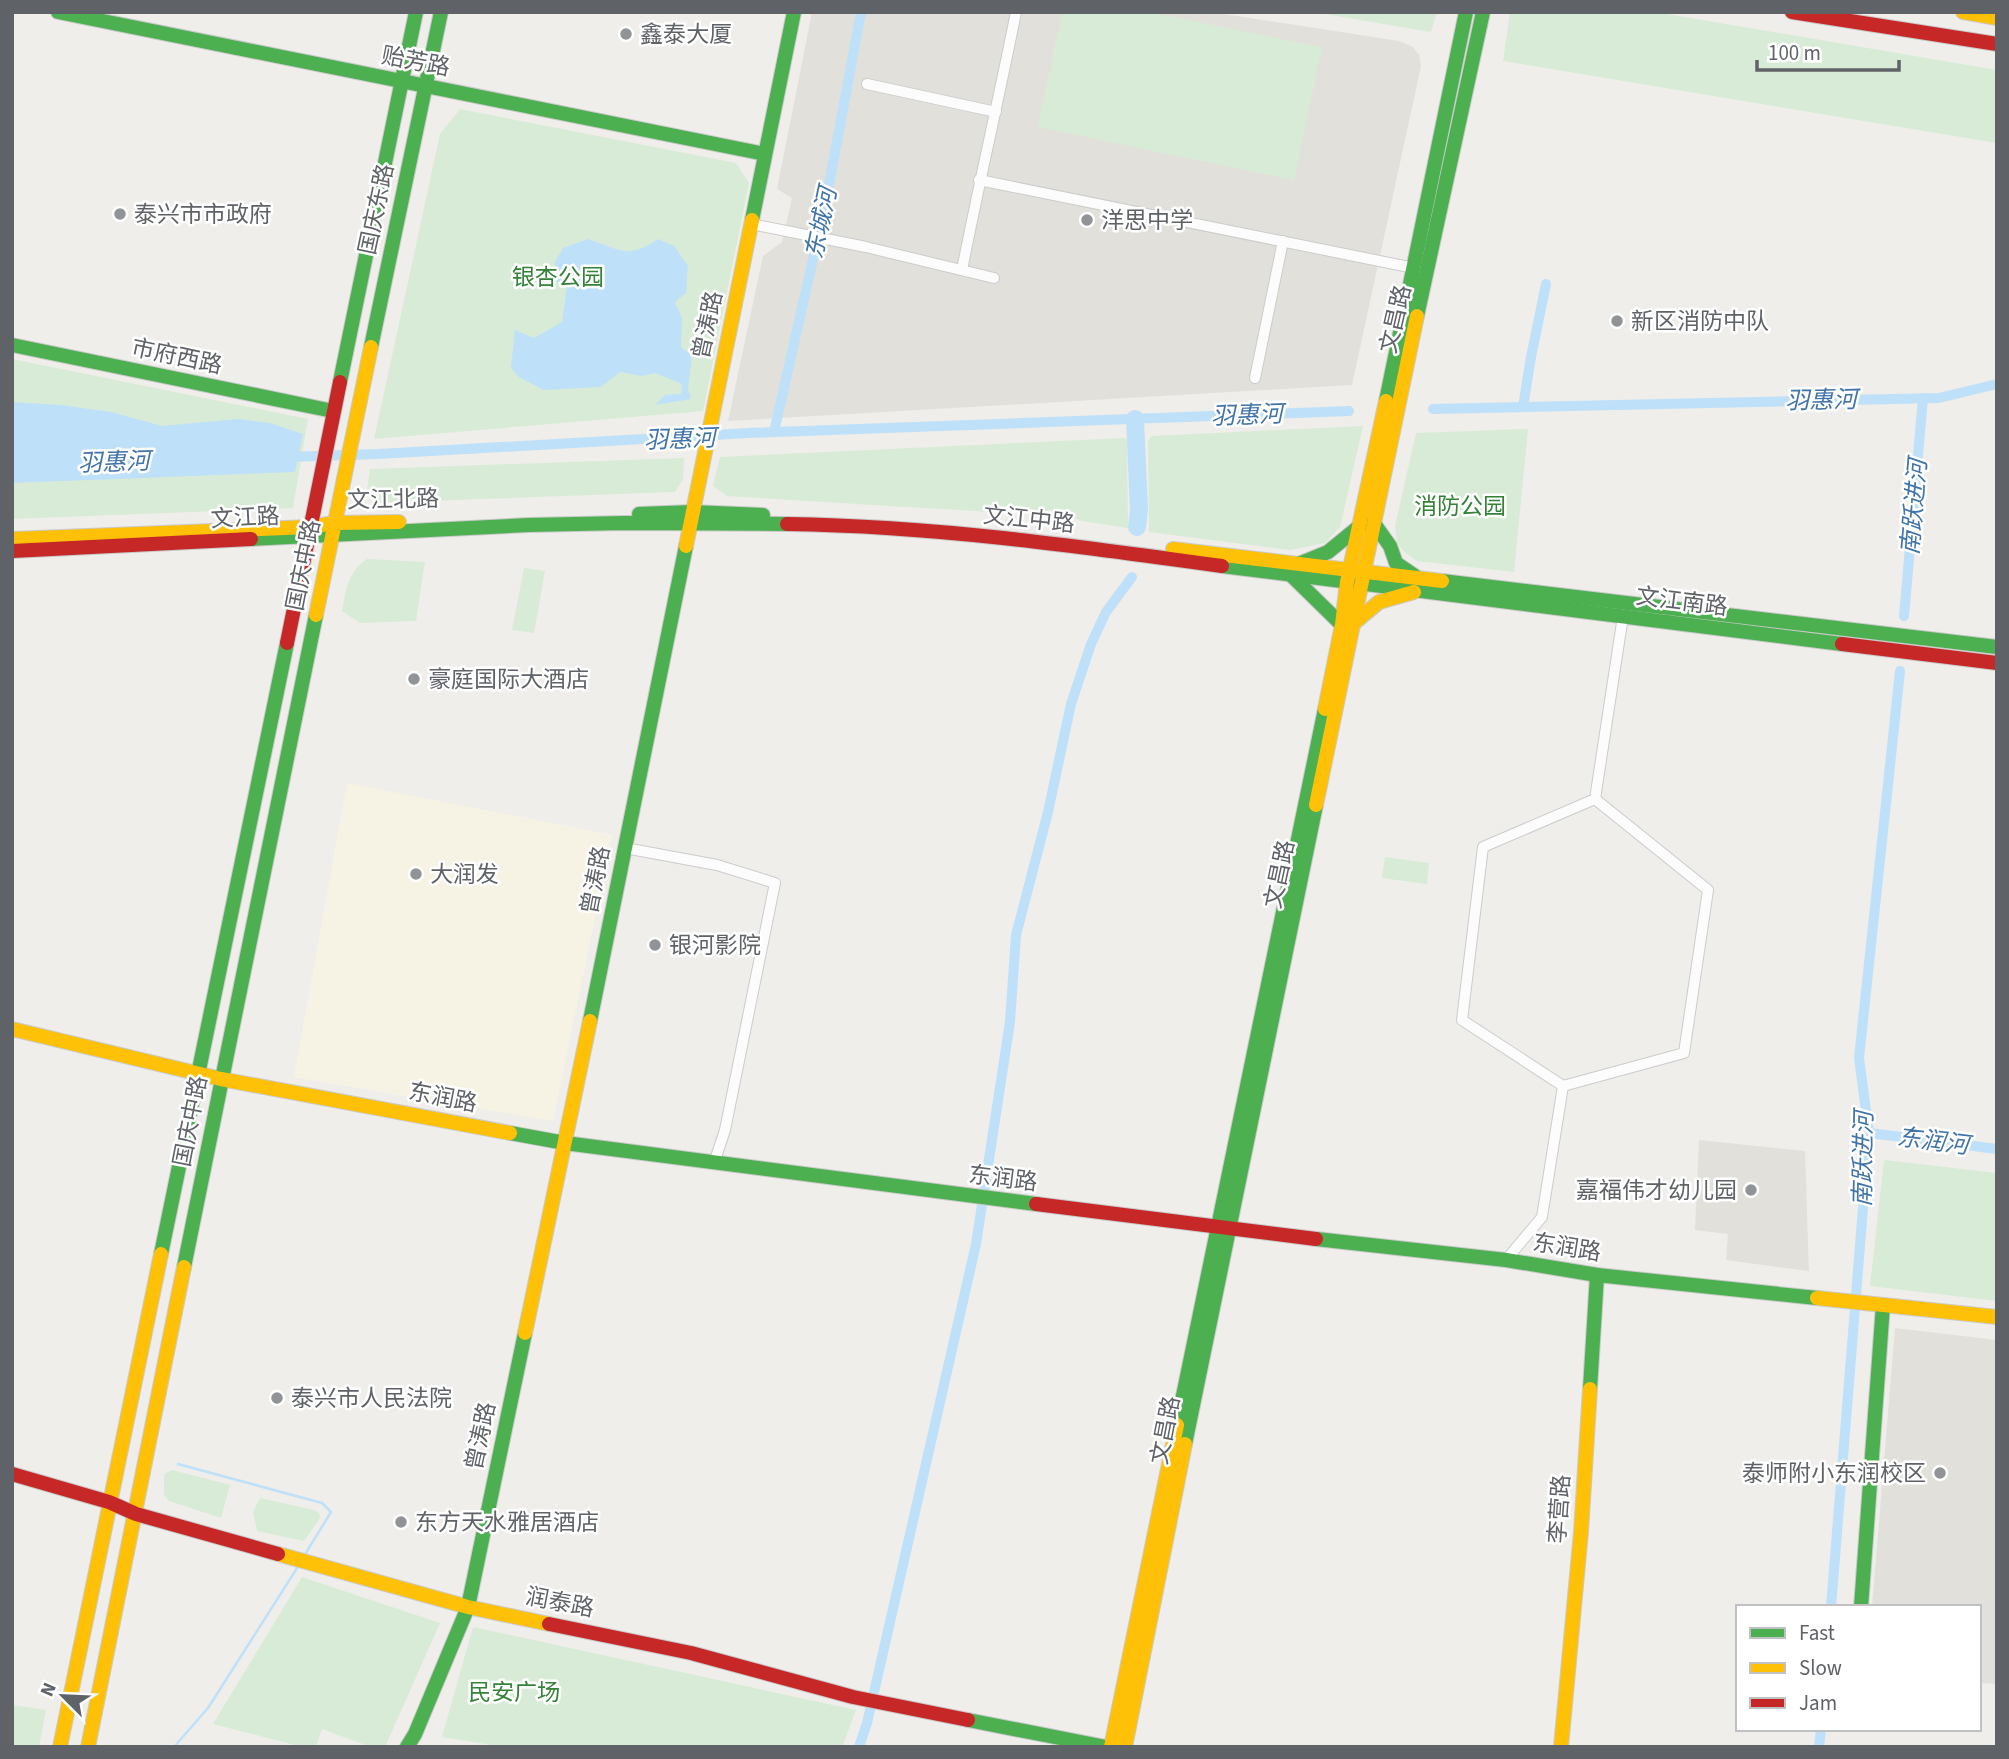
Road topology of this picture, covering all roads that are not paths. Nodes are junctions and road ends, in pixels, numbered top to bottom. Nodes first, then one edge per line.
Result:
1 (58, 12) edge
2 (416, 12) edge
3 (441, 12) edge
4 (794, 12) edge
5 (1016, 12) edge
6 (1460, 12) edge
7 (1466, 12) edge
8 (1483, 12) edge
9 (1491, 12) edge
10 (1792, 12) edge
11 (1964, 12) edge
12 (1997, 18) edge
13 (1463, 28) junction
14 (1997, 44) edge
15 (1475, 47) junction
16 (401, 81) junction
17 (867, 83) dead end
18 (425, 86) junction
19 (996, 112) junction
20 (765, 154) junction
21 (979, 180) junction
22 (751, 224) junction
23 (1283, 241) junction
24 (1422, 269) junction
25 (962, 270) junction
26 (994, 278) dead end
27 (12, 345) edge
28 (1255, 378) dead end
29 (333, 411) junction
30 (338, 504) joint
31 (691, 518) junction
32 (1367, 523) junction
33 (334, 528) junction
34 (309, 531) junction
35 (12, 539) edge
36 (12, 551) edge
37 (1294, 570) junction
38 (1348, 576) junction
39 (1364, 577) junction
40 (1418, 584) junction
41 (1623, 616) junction
42 (1348, 624) junction
43 (1997, 647) edge
44 (1997, 663) edge
45 (1595, 799) junction
46 (625, 848) junction
47 (12, 1029) edge
48 (199, 1073) junction
49 (221, 1079) junction
50 (1563, 1086) junction
51 (565, 1143) junction
52 (713, 1163) junction
53 (1223, 1229) junction
54 (1506, 1260) junction
55 (1597, 1275) junction
56 (1887, 1305) junction
57 (1997, 1317) edge
58 (12, 1474) edge
59 (109, 1502) junction
60 (136, 1514) junction
61 (1861, 1605) edge
62 (468, 1607) junction
63 (60, 1747) edge
64 (88, 1747) edge
65 (407, 1747) edge
66 (1109, 1747) edge
67 (1125, 1747) edge
68 (1561, 1747) edge

1 - 16 main road, 贻芳路
2 - 16 main road, 国庆东路
3 - 18 main road, 国庆东路
4 - 20 main road, 曾涛路
5 - 19 street
6 - 13 main road
7 - 13 main road, 文昌路
8 - 15 main road, 文昌路
9 - 15 main road
10 - 14 main road
11 - 12 main road
13 - 24 main road, 文昌路
15 - 24 main road, 文昌路
16 - 18 main road, 贻芳路
16 - 29 main road, 国庆东路
17 - 19 street
18 - 20 main road, 贻芳路
18 - 30 main road, 国庆东路
19 - 21 street
20 - 22 main road, 曾涛路
21 - 23 street
21 - 25 street
22 - 25 street
22 - 31 main road, 曾涛路
23 - 24 street
23 - 28 street
24 - 32 main road, 文昌路
25 - 26 street
27 - 29 main road, 市府西路
29 - 34 main road, 国庆东路
30 - 33 main road, 国庆中路
31 - 33 main road, 文江路
31 - 37 main road, 文江中路
31 - 46 main road, 曾涛路
32 - 37 main road
32 - 38 main road, 文昌路
32 - 39 main road, 文昌路
32 - 40 main road
33 - 34 main road, 文江路
33 - 49 main road, 国庆中路
34 - 35 main road
34 - 36 main road, 文江路
34 - 48 main road, 国庆东路
37 - 38 main road, 文江中路
37 - 42 main road
38 - 39 main road, 文江中路
38 - 42 main road, 文昌路
39 - 40 main road, 文江南路
39 - 42 main road, 文昌路
40 - 41 main road, 文江南路
40 - 42 main road
40 - 43 main road, 文江南路
41 - 44 main road, 文江南路
41 - 45 street
42 - 53 main road, 文昌路
45 - 50 street
45 - 50 street
46 - 51 main road, 曾涛路
46 - 52 street
47 - 48 main road, 东润路
48 - 49 main road, 东润路
48 - 59 main road, 国庆东路
49 - 51 main road, 东润路
49 - 60 main road, 国庆中路
50 - 54 street
51 - 52 main road, 东润路
51 - 62 main road, 曾涛路
52 - 53 main road, 东润路
53 - 54 main road, 东润路
53 - 66 main road, 文昌路
53 - 67 main road, 文昌路
54 - 55 main road, 东润路
55 - 56 main road, 东润路
55 - 68 main road, 李营路
56 - 57 main road, 东润路
56 - 61 main road
58 - 59 main road, 润泰路
59 - 60 main road, 润泰路
59 - 63 main road, 国庆东路
60 - 62 main road, 润泰路
60 - 64 main road, 国庆中路
62 - 65 main road, 曾涛路
62 - 66 main road, 润泰路

